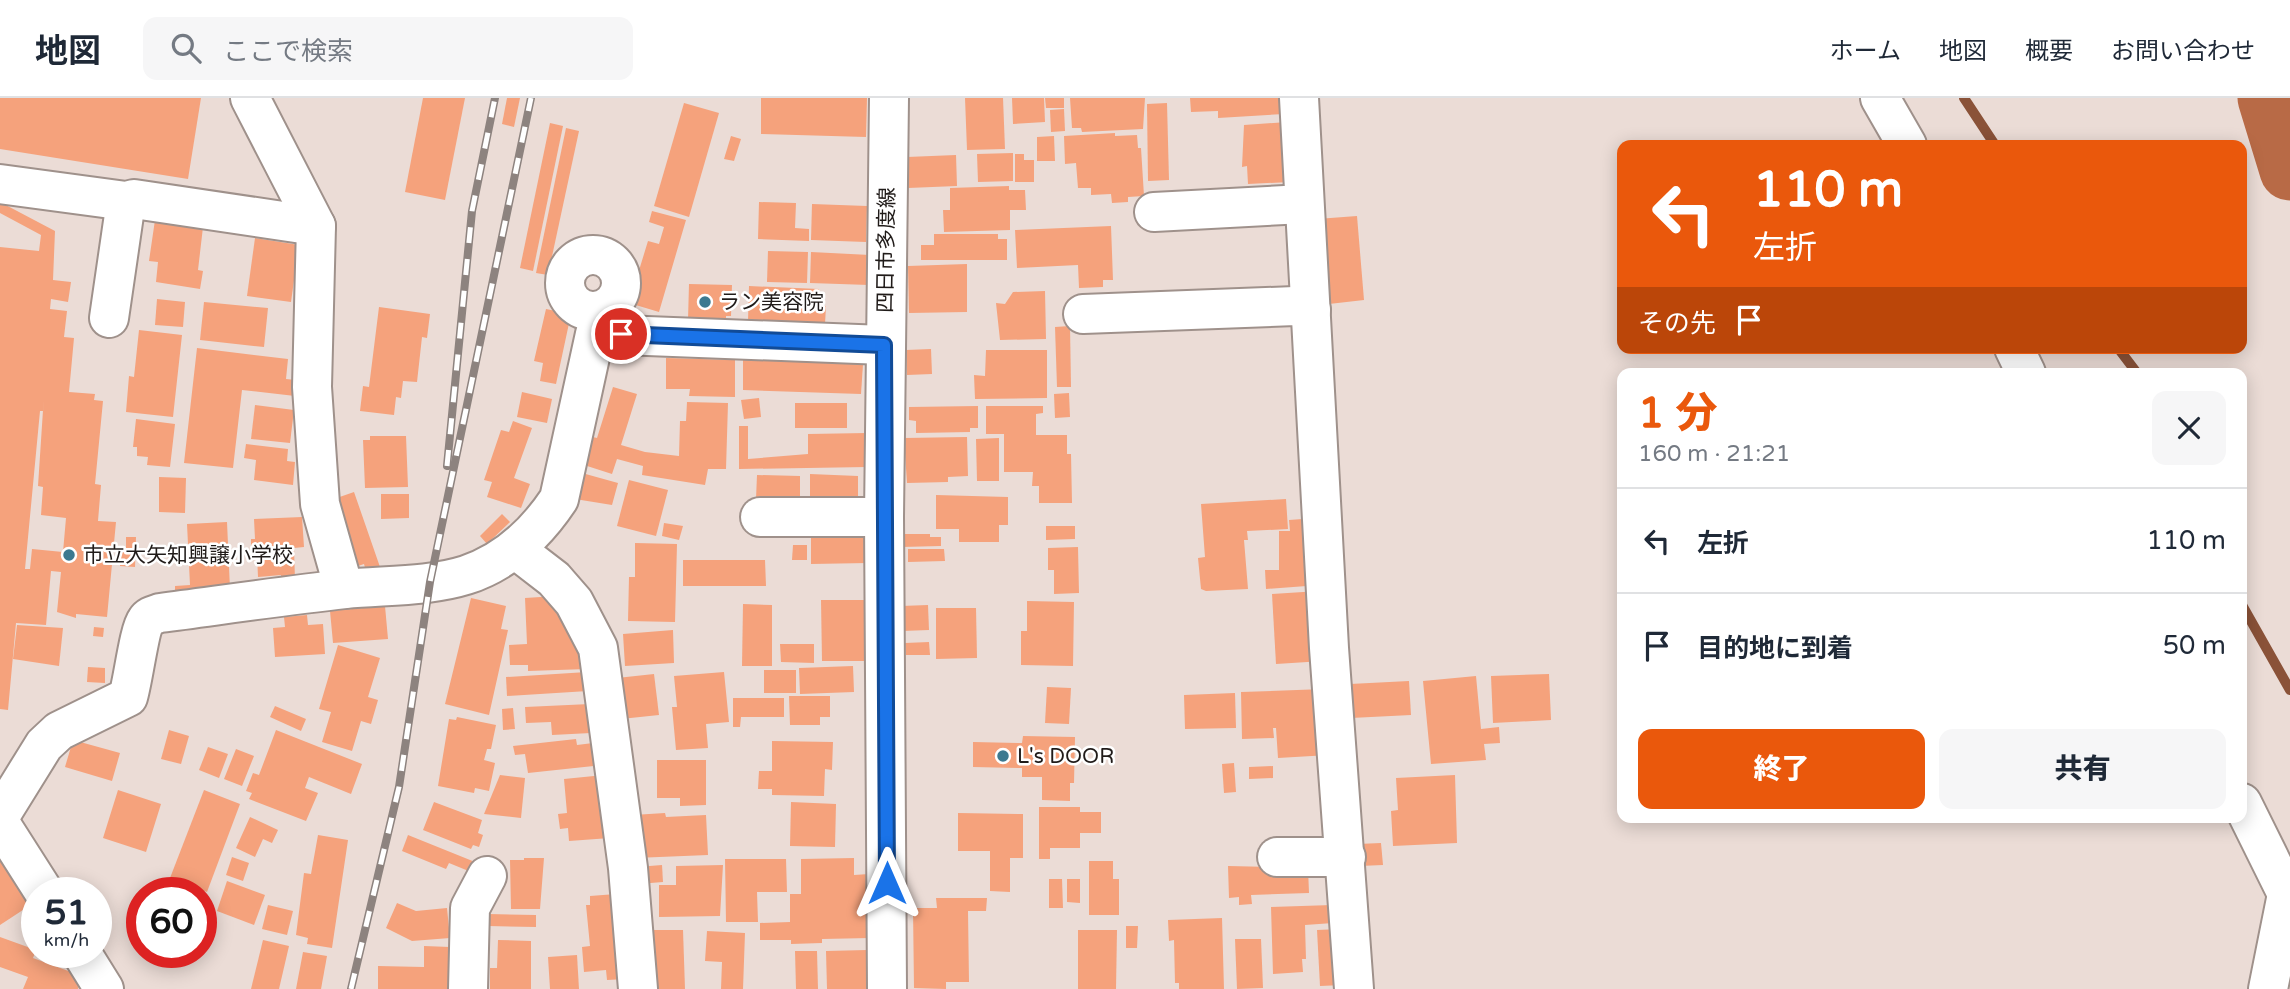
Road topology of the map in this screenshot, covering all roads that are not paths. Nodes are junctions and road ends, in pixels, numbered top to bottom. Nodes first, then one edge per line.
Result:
1 (250, 98) edge
2 (889, 98) edge
3 (1299, 98) edge
4 (1880, 98) edge
5 (1904, 140) edge
6 (0, 184) edge
7 (126, 201) junction
8 (1304, 204) junction
9 (1154, 212) dead end
10 (316, 226) junction
11 (1311, 310) junction
12 (1083, 313) dead end
13 (109, 318) dead end
14 (884, 345) junction
15 (760, 517) dead end
16 (884, 517) junction
17 (515, 549) junction
18 (344, 589) junction
19 (2247, 813) edge
20 (0, 816) edge
21 (0, 823) edge
22 (1277, 857) dead end
23 (1346, 857) junction
24 (487, 876) dead end
25 (34, 877) edge
26 (2288, 897) edge
27 (91, 968) edge
28 (104, 989) edge
29 (468, 989) edge
30 (638, 989) edge
31 (887, 989) edge
32 (1354, 989) edge
33 (2268, 989) edge

1 - 10 street
2 - 14 street, 四日市多度線
3 - 8 street
4 - 5 street
6 - 7 street
7 - 10 street
7 - 13 street
8 - 9 street
8 - 11 street
10 - 18 street
11 - 12 street
11 - 23 street
14 - 16 street, 四日市多度線
14 - 17 street
15 - 16 street
16 - 31 street, 四日市多度線
17 - 18 street
17 - 30 street
18 - 20 street
19 - 26 street
21 - 25 street
22 - 23 street
23 - 32 street
24 - 29 street
26 - 33 street
27 - 28 street

